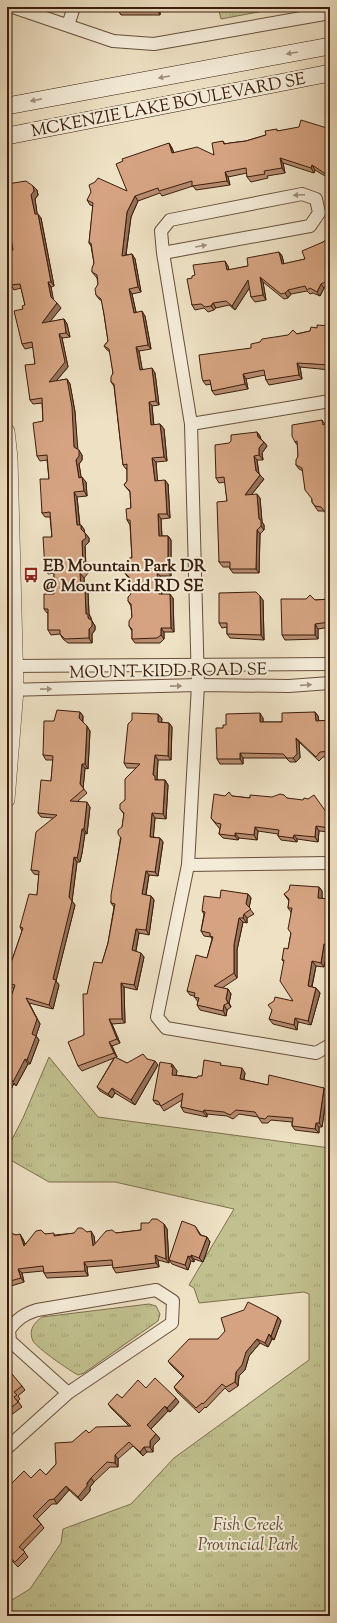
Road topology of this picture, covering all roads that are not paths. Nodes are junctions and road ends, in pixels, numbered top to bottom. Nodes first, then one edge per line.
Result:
1 (13, 7) edge
2 (74, 7) edge
3 (330, 13) edge
4 (68, 25) junction
5 (330, 46) edge
6 (330, 73) edge
7 (9, 105) edge
8 (7, 136) edge
9 (163, 252) junction
10 (330, 401) edge
11 (191, 424) junction
12 (7, 431) edge
13 (196, 664) junction
14 (330, 664) edge
15 (12, 666) edge
16 (330, 683) edge
17 (198, 685) junction
18 (12, 690) edge
19 (7, 800) edge
20 (330, 863) edge
21 (188, 865) junction
22 (330, 1045) edge
23 (68, 1394) junction
24 (7, 1448) edge

1 - 4 street
2 - 4 street
3 - 4 street
5 -> 7 main road, MCKENZIE LAKE BOULEVARD SE
6 - 8 main road, MCKENZIE LAKE BOULEVARD SE
9 -> 9 street
9 - 11 street
10 - 11 street
11 - 13 street
12 - 15 street
13 - 14 street, MOUNT KIDD ROAD SE
13 - 15 street, MOUNT KIDD ROAD SE
13 - 17 street
15 - 18 street
17 -> 16 street, MOUNT KIDD ROAD SE
18 -> 17 street, MOUNT KIDD ROAD SE
17 - 21 street
18 - 19 street
20 - 21 street
21 - 22 street
23 - 23 street
23 - 24 street

